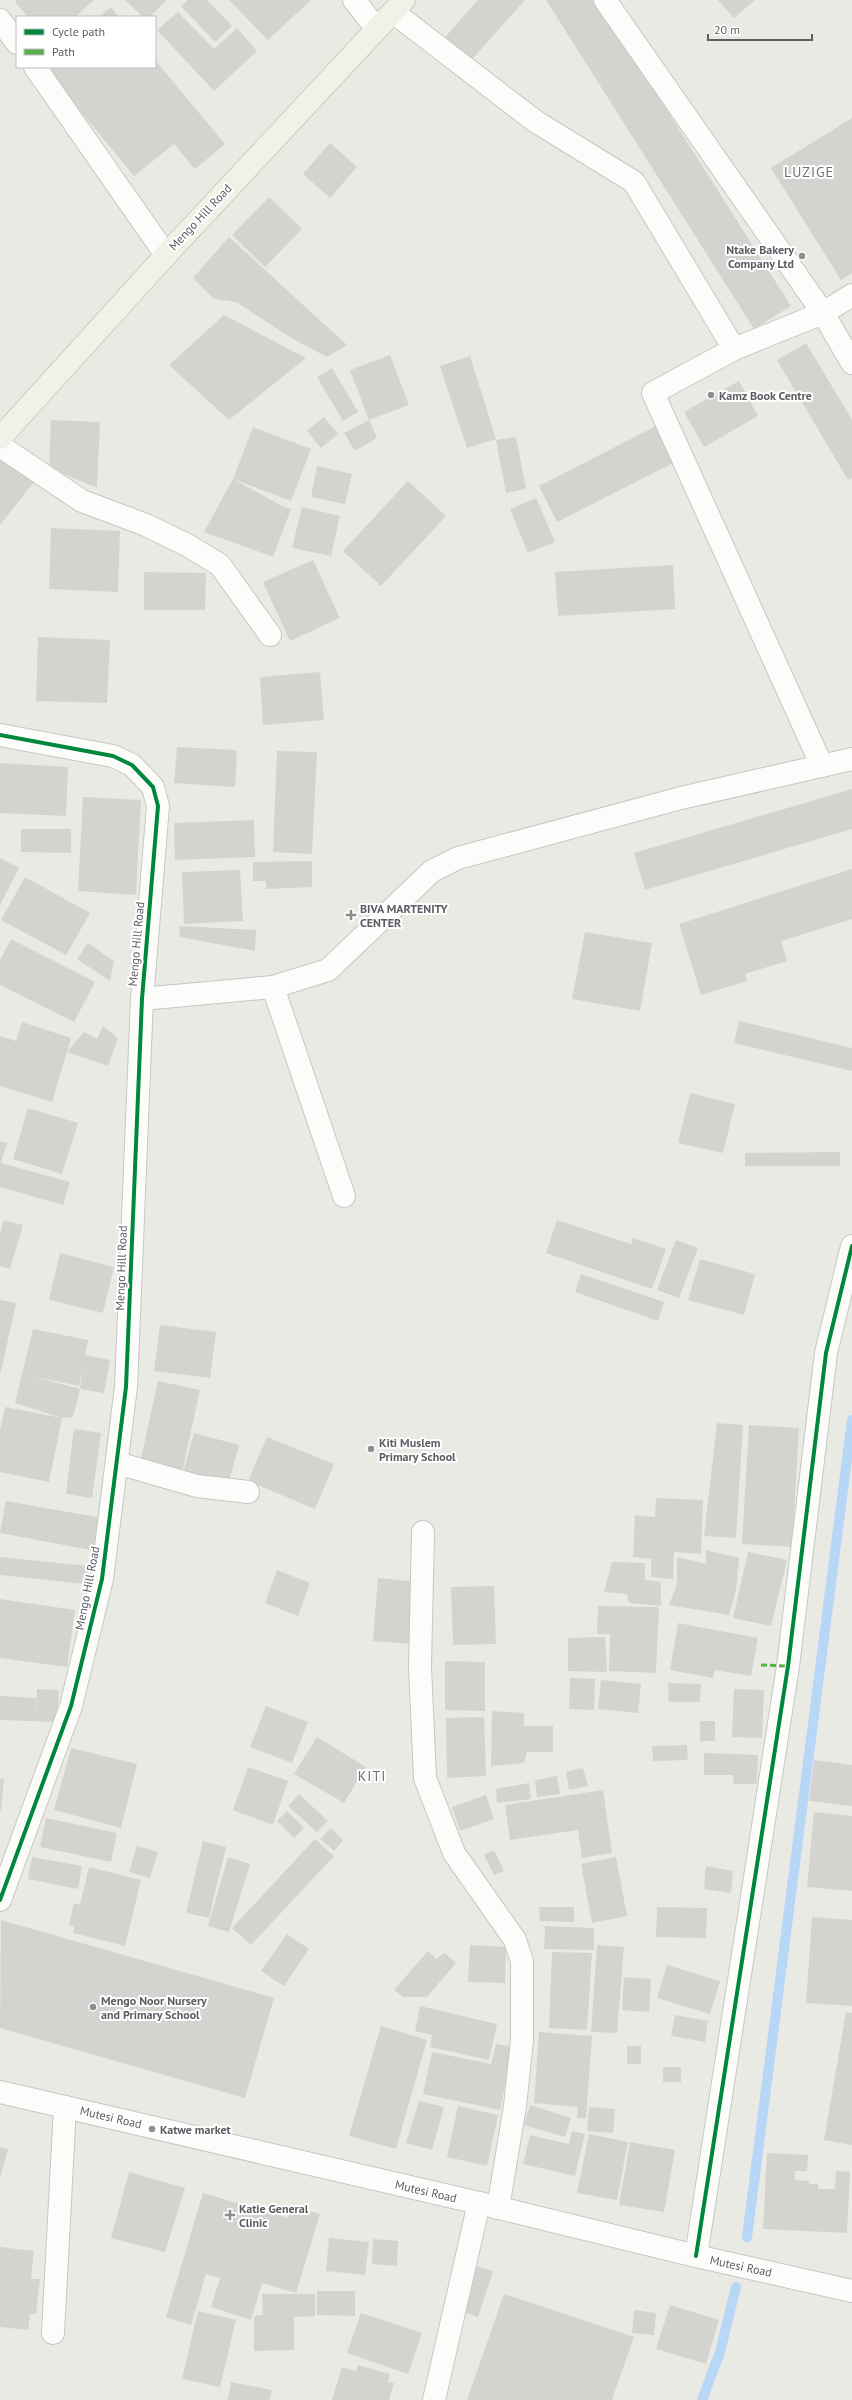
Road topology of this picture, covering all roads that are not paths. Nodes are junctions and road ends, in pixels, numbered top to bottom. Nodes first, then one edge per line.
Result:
1 (354, 0) edge
2 (605, 0) edge
3 (398, 6) edge
4 (376, 28) junction
5 (36, 68) edge
6 (166, 255) junction
7 (852, 295) edge
8 (823, 313) junction
9 (734, 350) junction
10 (852, 363) edge
11 (0, 438) edge
12 (0, 446) edge
13 (270, 634) dead end
14 (0, 735) edge
15 (852, 759) edge
16 (822, 766) junction
17 (273, 987) junction
18 (142, 999) junction
19 (344, 1196) dead end
20 (852, 1246) edge
21 (116, 1463) junction
22 (248, 1492) dead end
23 (423, 1532) dead end
24 (0, 1900) edge
25 (0, 2092) edge
26 (65, 2107) junction
27 (488, 2205) junction
28 (696, 2256) junction
29 (852, 2291) edge
30 (53, 2333) dead end
31 (434, 2400) edge

1 - 4 street
2 - 8 street
3 - 4 main road, Mengo Hill Road
3 - 9 street
4 - 6 main road, Mengo Hill Road
5 - 6 street
6 - 11 main road, Mengo Hill Road
7 - 8 street
8 - 9 street
8 - 10 street
9 - 16 street
12 - 13 street
14 - 18 street, Mengo Hill Road
15 - 16 street
16 - 17 street
17 - 18 street
17 - 19 street
18 - 21 street, Mengo Hill Road
20 - 28 street
21 - 22 street
21 - 24 street, Mengo Hill Road
23 - 27 street
25 - 26 street, Mutesi Road
26 - 27 street, Mutesi Road
26 - 30 street
27 - 28 street, Mutesi Road
27 - 31 street
28 - 29 street, Mutesi Road

